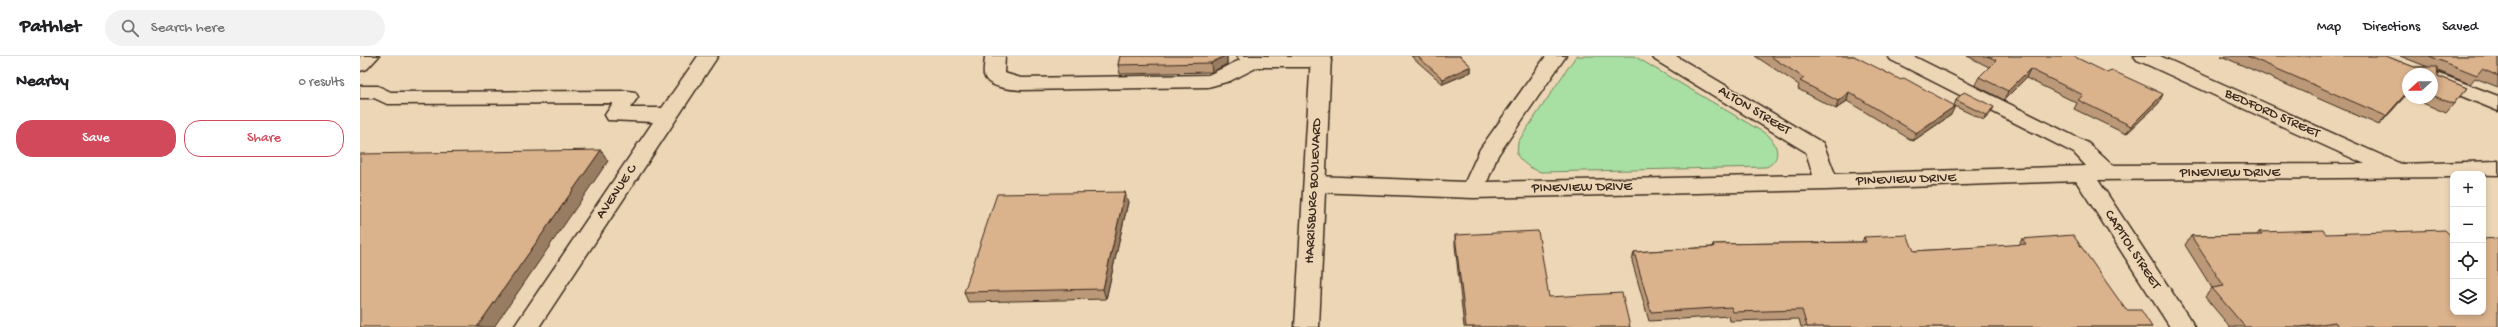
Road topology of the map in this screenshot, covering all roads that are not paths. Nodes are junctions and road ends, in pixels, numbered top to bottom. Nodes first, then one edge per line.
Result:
1 (369, 56) edge
2 (708, 56) edge
3 (996, 56) edge
4 (1556, 56) edge
5 (1662, 56) edge
6 (1898, 56) edge
7 (2144, 56) edge
8 (1250, 59) edge
9 (1321, 59) edge
10 (360, 65) edge
11 (2438, 79) edge
12 (360, 92) edge
13 (2498, 104) edge
14 (669, 115) junction
15 (2498, 168) edge
16 (2400, 171) junction
17 (2107, 173) junction
18 (2082, 174) junction
19 (1826, 182) junction
20 (1314, 184) junction
21 (1473, 190) junction
22 (526, 327) edge
23 (1307, 327) edge
24 (2183, 327) edge

1 - 10 street
2 - 14 street, AVENUE C
3 - 8 street
4 - 21 street
5 - 19 street, ALTON STREET
6 - 17 street
7 - 16 street, BEDFORD STREET
8 - 9 street
9 - 20 street, HARRISBURG BOULEVARD
11 - 13 street
12 - 14 street
14 - 22 street, AVENUE C
15 - 16 street, PINEVIEW DRIVE
16 - 17 street, PINEVIEW DRIVE
17 - 18 street, PINEVIEW DRIVE
18 - 19 street, PINEVIEW DRIVE
18 - 24 street, CAPITOL STREET
19 - 21 street, PINEVIEW DRIVE
20 - 21 street, PINEVIEW DRIVE
20 - 23 street, HARRISBURG BOULEVARD

